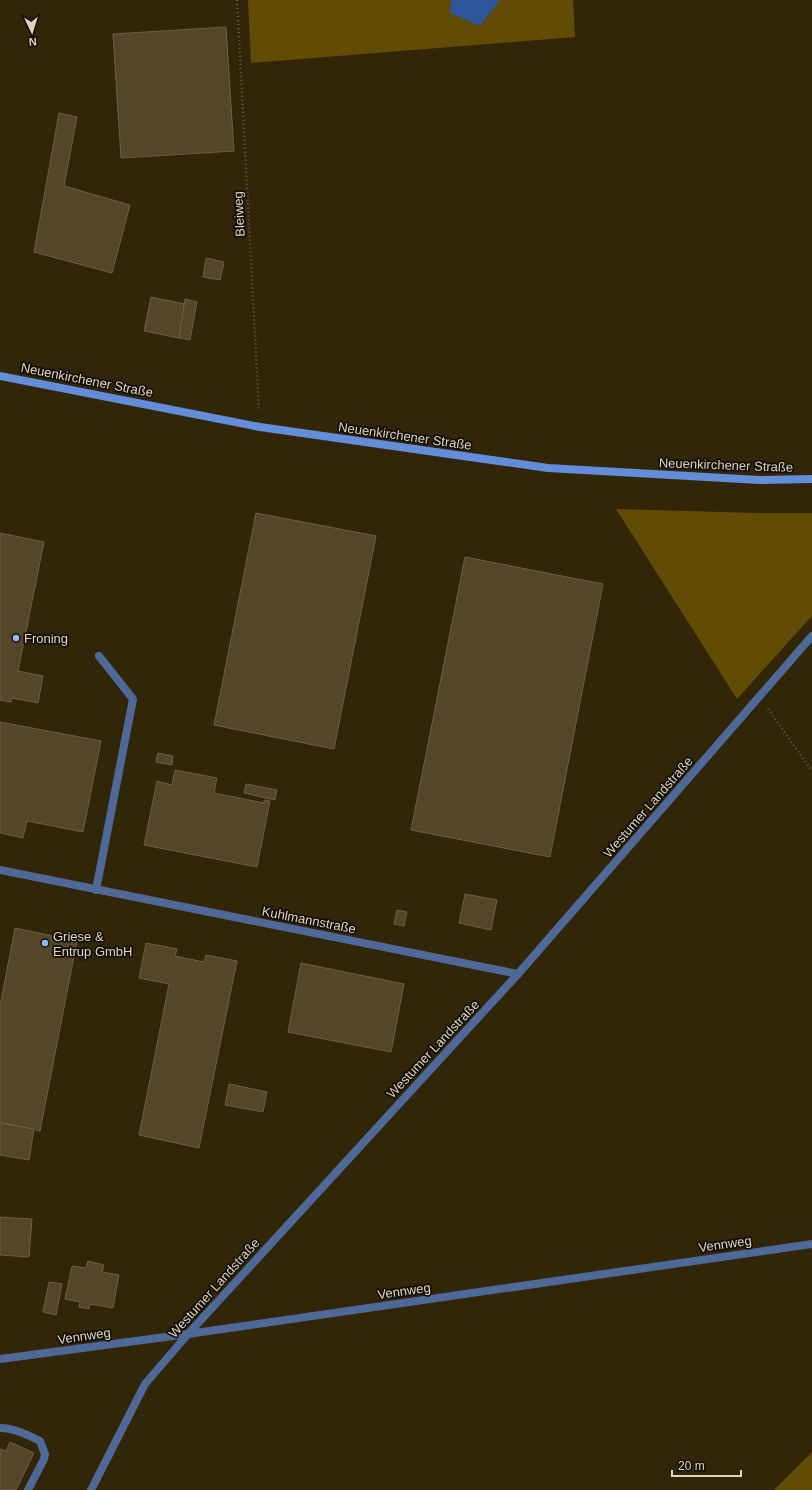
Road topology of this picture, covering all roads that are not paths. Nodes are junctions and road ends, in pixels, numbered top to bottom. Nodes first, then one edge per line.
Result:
1 (0, 376) edge
2 (812, 480) edge
3 (812, 636) edge
4 (99, 656) dead end
5 (0, 870) edge
6 (96, 890) junction
7 (518, 974) junction
8 (812, 1244) edge
9 (188, 1334) junction
10 (0, 1359) edge
11 (0, 1428) edge
12 (28, 1490) edge
13 (91, 1490) edge

1 - 2 main road, Neuenkirchener Straße
3 - 7 street, Westumer Landstraße
4 - 6 street
5 - 6 street, Kuhlmannstraße
6 - 7 street, Kuhlmannstraße
7 - 9 street, Westumer Landstraße
8 - 9 street, Vennweg
9 - 10 street, Vennweg
9 - 13 street, Westumer Landstraße
11 - 12 street

